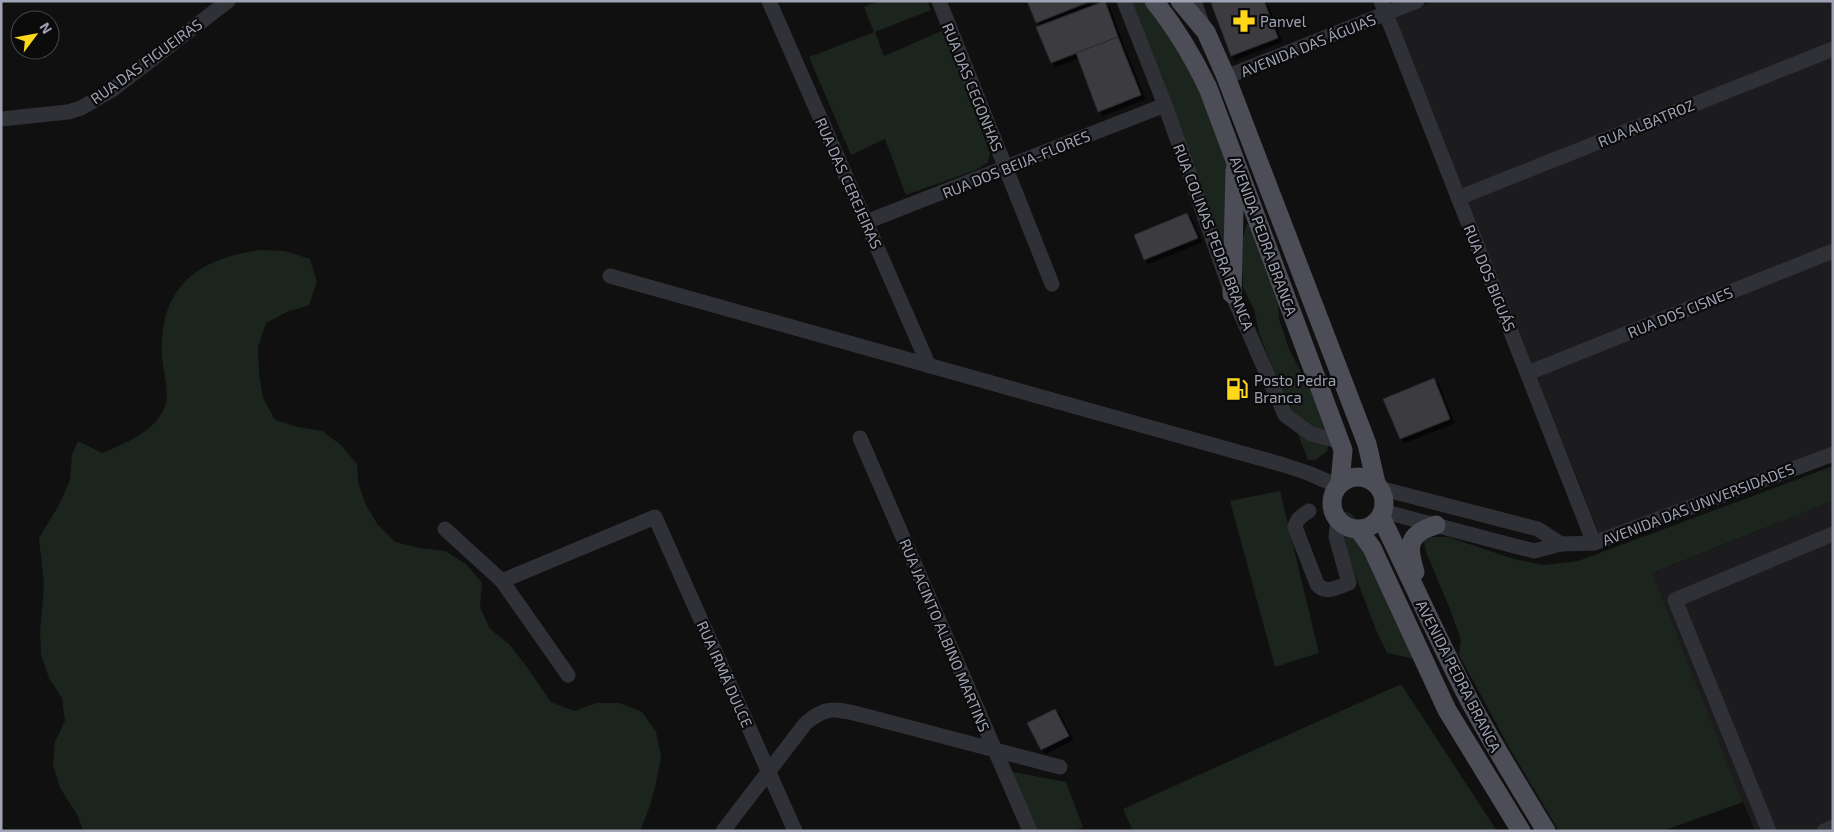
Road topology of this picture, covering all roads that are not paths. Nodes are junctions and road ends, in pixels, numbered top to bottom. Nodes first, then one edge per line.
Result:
1 (769, 1) edge
2 (939, 1) edge
3 (1124, 1) edge
4 (1154, 1) edge
5 (1180, 1) edge
6 (1194, 1) edge
7 (1417, 1) edge
8 (224, 3) edge
9 (1383, 8) edge
10 (1206, 32) junction
11 (1833, 49) edge
12 (1226, 77) junction
13 (1165, 105) junction
14 (1, 119) edge
15 (1235, 158) junction
16 (1005, 168) junction
17 (1458, 198) junction
18 (866, 222) junction
19 (1833, 252) edge
20 (610, 276) dead end
21 (1052, 284) dead end
22 (1232, 294) junction
23 (929, 366) junction
24 (1528, 373) junction
25 (860, 438) dead end
26 (1339, 441) junction
27 (1833, 454) edge
28 (1339, 484) junction
29 (1377, 486) junction
30 (1309, 512) dead end
31 (1381, 514) junction
32 (1338, 520) junction
33 (1436, 525) junction
34 (446, 530) dead end
35 (1359, 530) junction
36 (1833, 534) edge
37 (1594, 543) junction
38 (1561, 544) junction
39 (502, 581) junction
40 (1427, 616) junction
41 (568, 675) dead end
42 (996, 751) junction
43 (1060, 768) dead end
44 (769, 771) junction
45 (1833, 827) edge
46 (723, 831) edge
47 (795, 831) edge
48 (1030, 831) edge
49 (1522, 831) edge
50 (1546, 831) edge
51 (1769, 831) edge
52 (1824, 831) edge

1 - 18 street, RUA DAS CEREJEIRAS
2 - 16 street, RUA DAS CEGONHAS
3 - 13 street, RUA COLINAS PEDRA BRANCA
4 - 15 main road, AVENIDA PEDRA BRANCA
5 - 10 main road, AVENIDA PEDRA BRANCA
6 - 10 street, AVENIDA PEDRA BRANCA
7 - 9 street, AVENIDA DAS ÁGUIAS
8 - 14 street, RUA DAS FIGUEIRAS
9 - 12 street, AVENIDA DAS ÁGUIAS
9 - 17 street, RUA DOS BIGUÁS
10 - 12 main road, AVENIDA PEDRA BRANCA
11 - 17 street, RUA ALBATROZ
12 - 29 main road, AVENIDA PEDRA BRANCA
13 - 16 street, RUA DOS BEIJA-FLORES
13 - 22 street, RUA COLINAS PEDRA BRANCA
15 - 22 main road
15 - 26 main road, AVENIDA PEDRA BRANCA
16 - 18 street, RUA DOS BEIJA-FLORES
16 - 21 street, RUA DAS CEGONHAS
17 - 24 street, RUA DOS BIGUÁS
18 - 23 street, RUA DAS CEREJEIRAS
19 - 24 street, RUA DOS CISNES
20 - 23 street
22 - 26 street, RUA COLINAS PEDRA BRANCA
23 - 28 street
24 - 37 street, RUA DOS BIGUÁS
25 - 42 street, RUA JACINTO ALBINO MARTINS
26 - 28 main road, AVENIDA PEDRA BRANCA
27 - 37 street, AVENIDA DAS UNIVERSIDADES
28 - 29 main road
28 - 32 main road
29 - 31 main road
29 - 38 street
30 - 32 street
31 - 33 street, AVENIDA DAS UNIVERSIDADES
31 - 35 main road
31 - 40 main road, AVENIDA PEDRA BRANCA
32 - 35 main road
33 - 38 street, AVENIDA DAS UNIVERSIDADES
33 - 40 main road
34 - 39 street
35 - 49 main road, AVENIDA PEDRA BRANCA
36 - 51 street
37 - 38 street, AVENIDA DAS UNIVERSIDADES
39 - 41 street
39 - 44 street, RUA IRMÃ DULCE
40 - 50 main road, AVENIDA PEDRA BRANCA
42 - 43 street
42 - 44 street
42 - 48 street, RUA JACINTO ALBINO MARTINS
44 - 46 street
44 - 47 street, RUA IRMÃ DULCE
45 - 52 street

